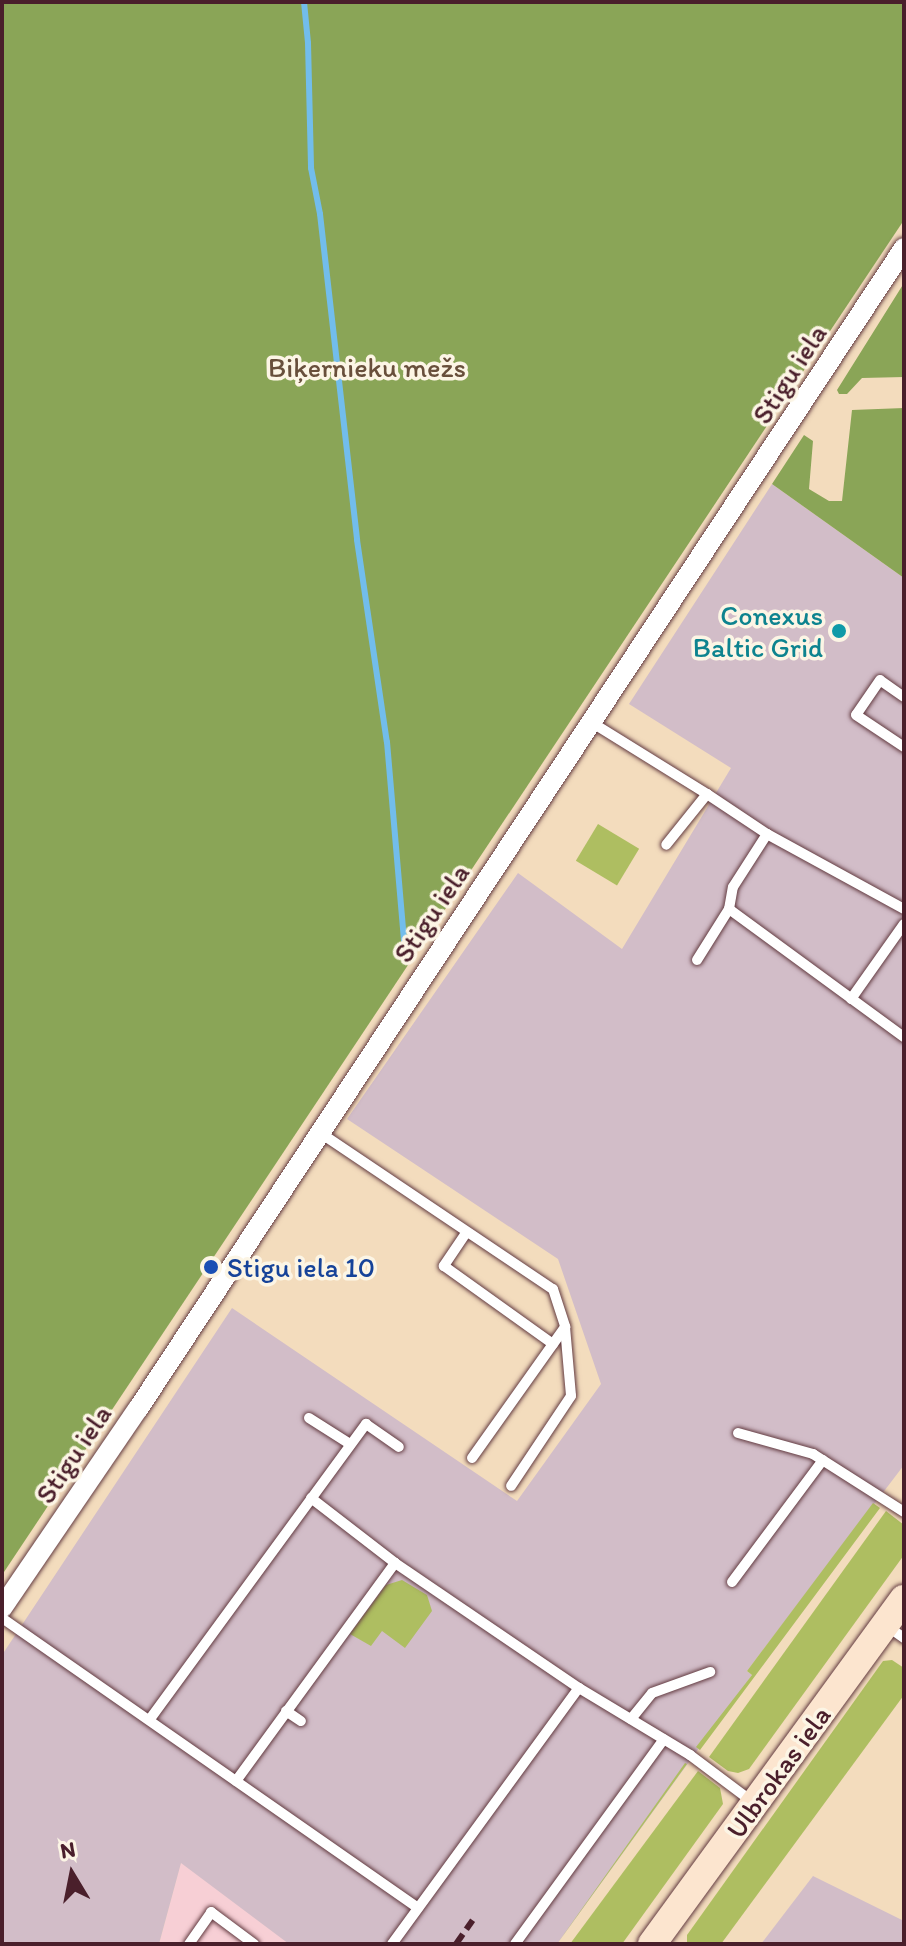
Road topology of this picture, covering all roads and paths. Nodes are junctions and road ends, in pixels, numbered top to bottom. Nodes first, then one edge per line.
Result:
1 (904, 248) edge
2 (904, 697) edge
3 (591, 722) junction
4 (904, 747) edge
5 (707, 794) junction
6 (767, 834) junction
7 (666, 845) dead end
8 (729, 909) junction
9 (904, 909) edge
10 (904, 924) edge
11 (697, 960) dead end
12 (851, 999) junction
13 (904, 1037) edge
14 (319, 1132) junction
15 (466, 1233) junction
16 (565, 1327) junction
17 (553, 1344) junction
18 (309, 1418) dead end
19 (738, 1433) dead end
20 (350, 1444) junction
21 (399, 1447) dead end
22 (472, 1458) dead end
23 (823, 1460) junction
24 (511, 1486) dead end
25 (311, 1498) junction
26 (904, 1512) edge
27 (395, 1563) junction
28 (732, 1582) dead end
29 (904, 1599) edge
30 (2, 1608) edge
31 (2, 1618) edge
32 (895, 1631) edge
33 (710, 1672) dead end
34 (579, 1688) junction
35 (286, 1711) junction
36 (150, 1719) junction
37 (631, 1719) junction
38 (301, 1721) dead end
39 (664, 1739) junction
40 (236, 1781) junction
41 (755, 1804) junction
42 (418, 1908) junction
43 (189, 1944) edge
44 (254, 1944) edge
45 (392, 1944) edge
46 (515, 1944) edge
47 (652, 1944) edge

1 - 3 street, Stigu iela
2 - 4 lane
3 - 5 lane
3 - 14 street, Stigu iela
5 - 6 lane
5 - 7 lane
6 - 8 lane
6 - 9 lane
8 - 11 lane
8 - 12 lane
10 - 12 lane
12 - 13 lane
14 - 15 lane
14 - 30 street, Stigu iela
15 - 16 lane
15 - 17 lane
16 - 17 lane
16 - 24 lane
17 - 22 lane
18 - 20 lane
19 - 23 lane
20 - 21 lane
20 - 25 lane
23 - 26 lane
23 - 28 lane
25 - 27 lane
25 - 36 lane
27 - 34 lane
27 - 35 lane
29 - 32 main road, Ulbrokas iela
31 - 36 lane
32 - 41 main road, Ulbrokas iela
33 - 37 lane
34 - 37 lane
34 - 42 lane
35 - 38 lane
35 - 40 lane
36 - 40 lane
37 - 39 lane
39 - 41 lane
39 - 46 lane
40 - 42 lane
41 - 47 main road, Ulbrokas iela
42 - 45 lane
43 - 44 lane

